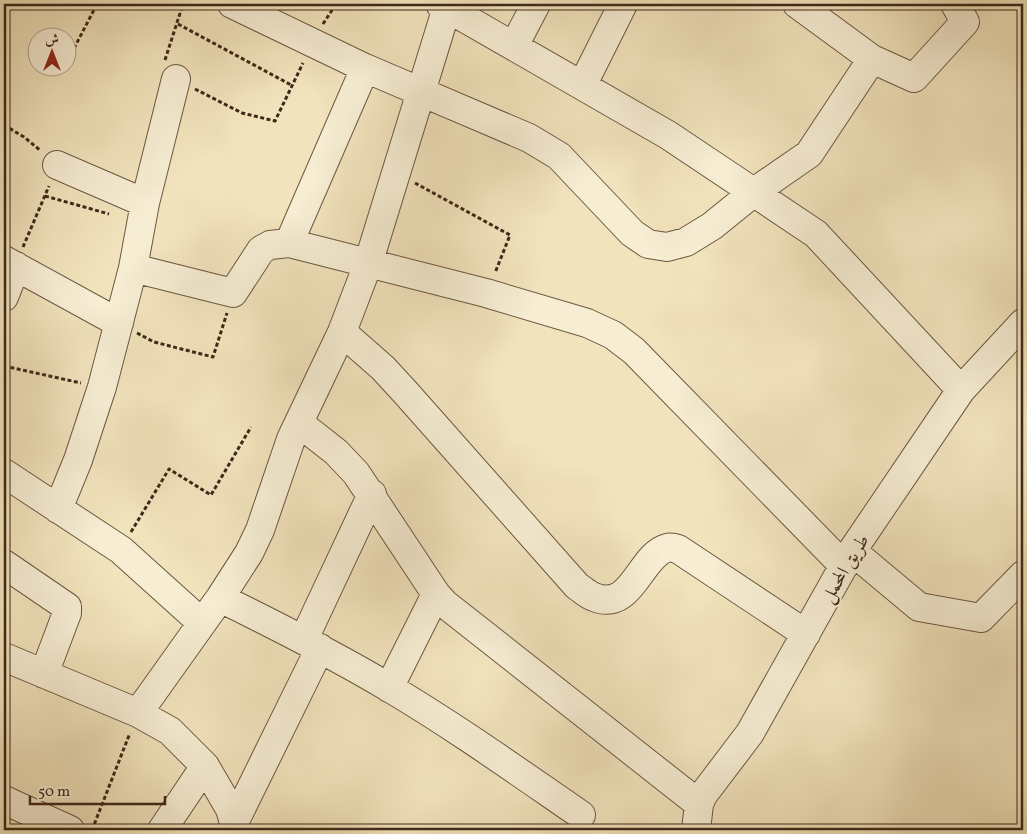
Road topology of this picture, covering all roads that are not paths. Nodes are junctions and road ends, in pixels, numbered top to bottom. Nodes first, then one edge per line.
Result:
1 (232, 4) edge
2 (536, 4) edge
3 (623, 4) edge
4 (797, 4) edge
5 (955, 4) edge
6 (445, 5) edge
7 (514, 46) junction
8 (872, 59) junction
9 (365, 68) junction
10 (176, 79) road end
11 (583, 84) junction
12 (421, 93) junction
13 (57, 165) road end
14 (754, 192) junction
15 (143, 213) junction
16 (289, 243) junction
17 (10, 263) edge
18 (368, 264) junction
19 (133, 268) junction
20 (4, 298) edge
21 (1023, 323) edge
22 (119, 324) junction
23 (342, 332) junction
24 (961, 390) junction
25 (299, 423) junction
26 (4, 473) edge
27 (372, 494) junction
28 (58, 509) junction
29 (848, 558) junction
30 (4, 564) edge
31 (1023, 576) edge
32 (436, 594) junction
33 (220, 598) junction
34 (202, 623) junction
35 (806, 634) junction
36 (312, 644) junction
37 (4, 657) edge
38 (44, 674) junction
39 (389, 688) junction
40 (138, 713) junction
41 (205, 766) junction
42 (4, 800) edge
43 (581, 815) dead end
44 (697, 817) edge
45 (236, 826) edge
46 (70, 830) edge
47 (162, 830) edge

1 - 9 street
2 - 7 street
3 - 11 street
4 - 8 street
5 - 8 street
6 - 7 street
6 - 12 street
7 - 11 street
8 - 14 street
9 - 12 street
9 - 16 street
10 - 15 street
11 - 14 street
12 - 14 street
12 - 18 street
13 - 15 street
14 - 24 street
15 - 19 street
16 - 18 street
16 - 19 street
17 - 20 street
17 - 22 street
18 - 23 street
18 - 29 street
19 - 22 street
21 - 24 street, طريق المحمل
22 - 28 street
23 - 25 street
23 - 35 street
24 - 29 street, طريق المحمل
25 - 27 street
25 - 33 street
26 - 28 street
27 - 32 street
27 - 36 street
28 - 34 street
29 - 31 street
29 - 35 street, طريق المحمل
30 - 38 street
32 - 39 street
32 - 44 street
33 - 34 street
33 - 36 street
34 - 40 street
35 - 44 street, طريق المحمل
36 - 39 street
36 - 45 street
37 - 38 street
38 - 40 street
39 - 43 street
40 - 41 street
41 - 45 street
41 - 47 street
42 - 46 street

